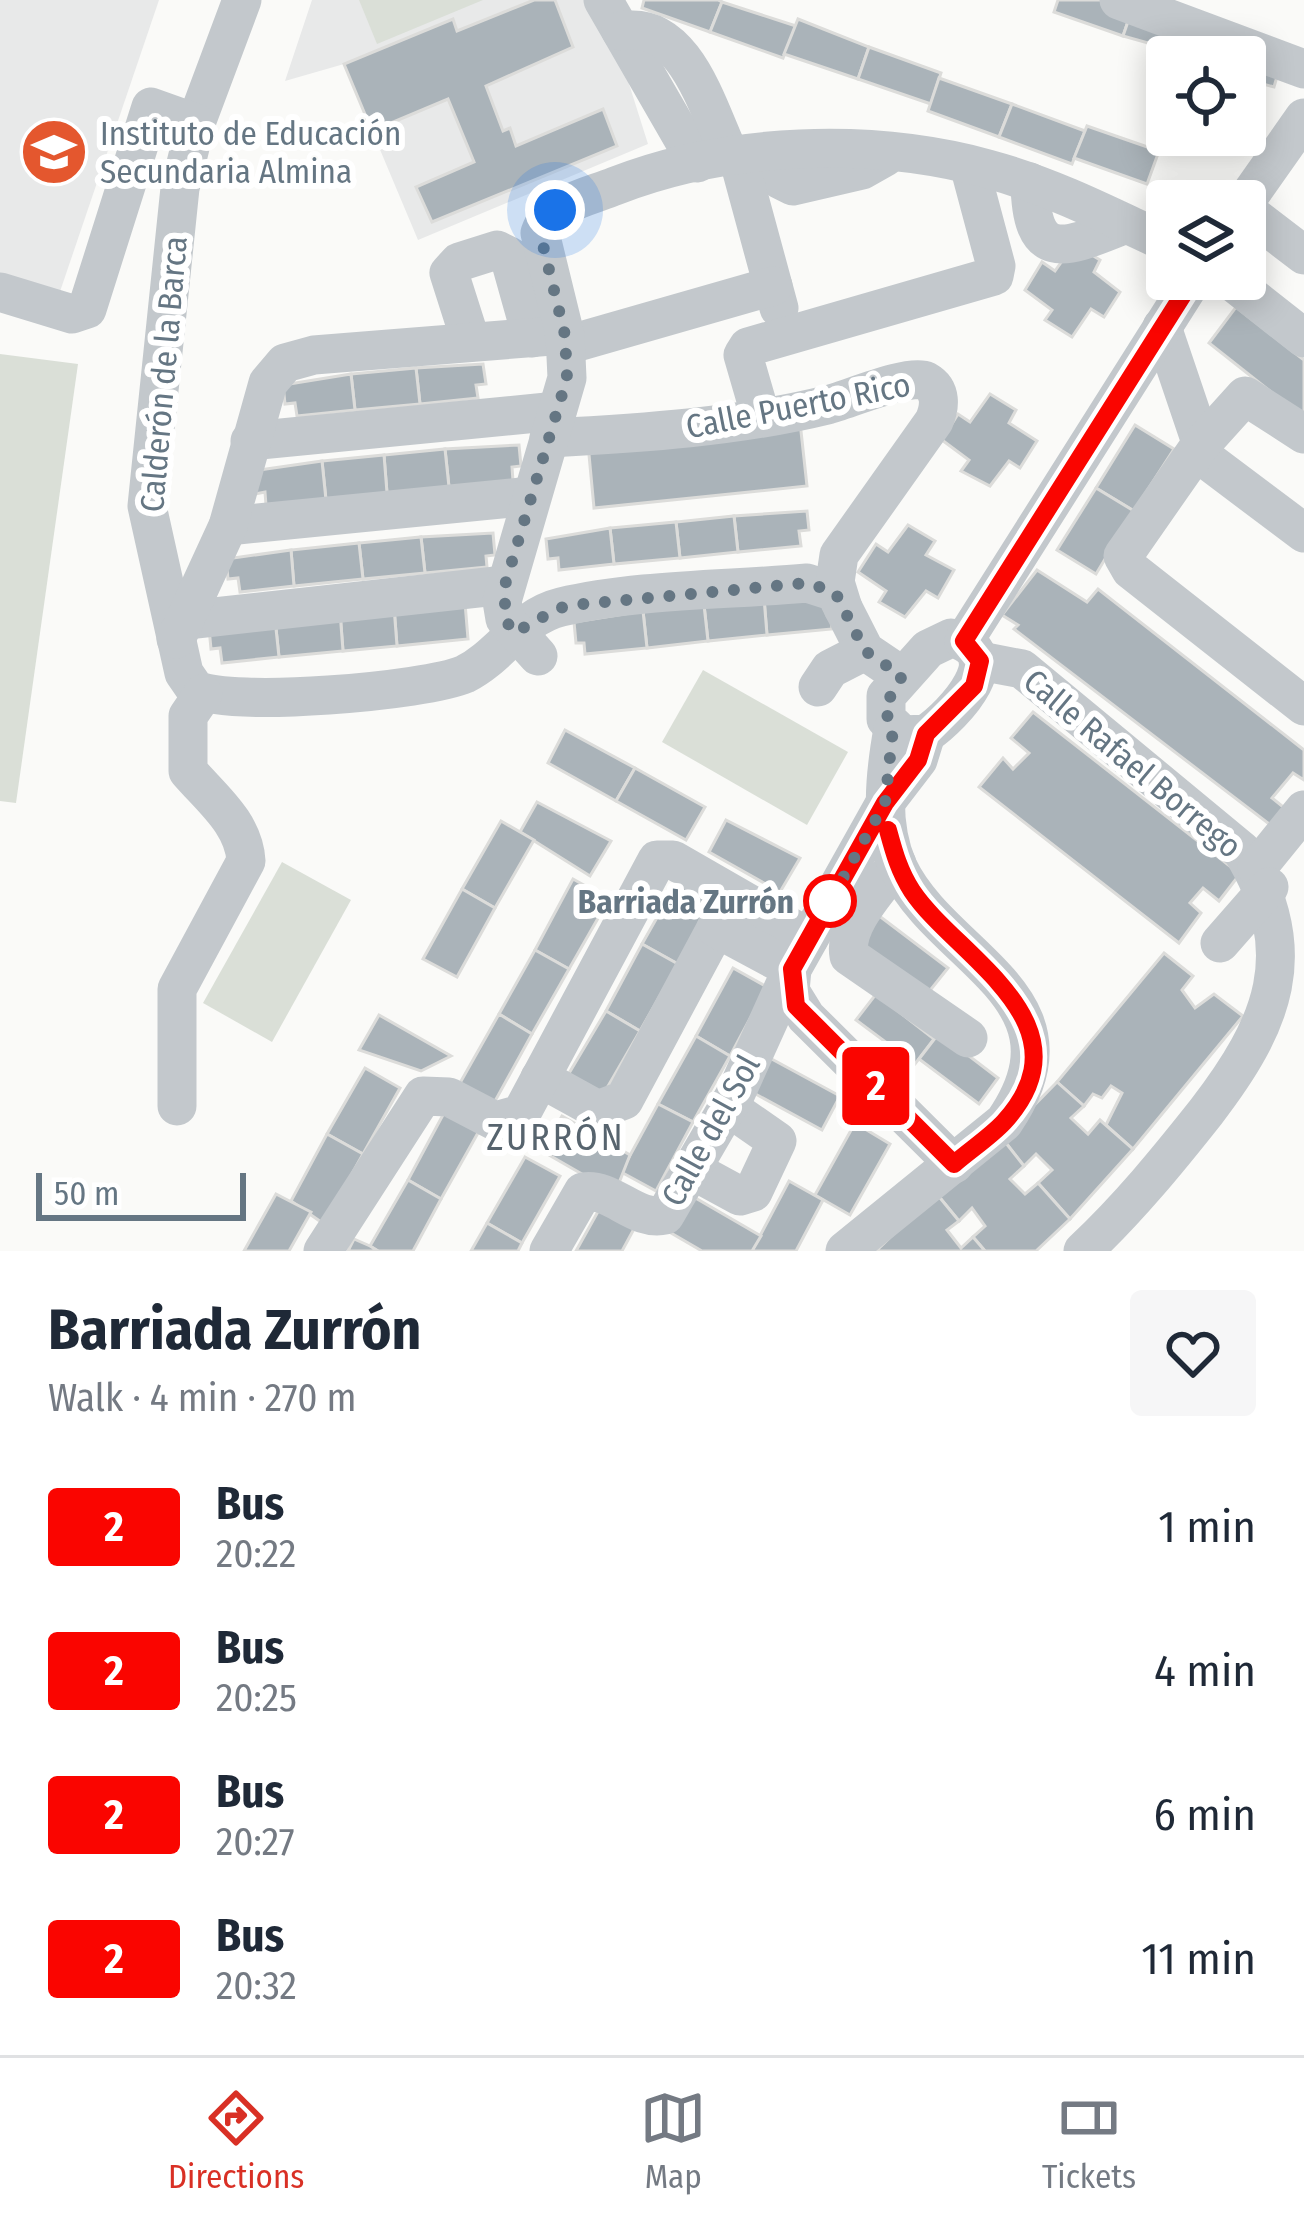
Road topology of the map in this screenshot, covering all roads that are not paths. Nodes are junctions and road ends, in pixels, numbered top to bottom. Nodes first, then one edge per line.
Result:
1 (242, 0) edge
2 (1119, 0) edge
3 (612, 16) edge
4 (1304, 69) edge
5 (1304, 118) edge
6 (196, 123) junction
7 (731, 158) junction
8 (969, 165) junction
9 (1262, 180) edge
10 (1266, 224) edge
11 (1146, 233) edge
12 (1304, 256) edge
13 (773, 286) junction
14 (0, 292) edge
15 (1179, 300) edge
16 (1256, 300) edge
17 (1162, 327) junction
18 (786, 336) junction
19 (1304, 338) edge
20 (554, 339) junction
21 (471, 342) junction
22 (760, 417) junction
23 (554, 424) junction
24 (1304, 434) edge
25 (250, 441) junction
26 (1199, 448) junction
27 (531, 496) junction
28 (228, 526) junction
29 (1304, 533) edge
30 (505, 585) junction
31 (843, 608) junction
32 (181, 630) junction
33 (526, 644) junction
34 (865, 651) junction
35 (972, 651) junction
36 (902, 676) junction
37 (818, 687) dead end
38 (203, 694) junction
39 (1304, 706) edge
40 (910, 732) junction
41 (885, 803) junction
42 (1304, 810) edge
43 (897, 864) junction
44 (1263, 877) junction
45 (724, 912) junction
46 (1220, 943) dead end
47 (801, 954) junction
48 (968, 1038) dead end
49 (540, 1078) junction
50 (177, 1106) dead end
51 (728, 1108) junction
52 (954, 1164) junction
53 (694, 1171) junction
54 (323, 1251) edge
55 (549, 1251) edge
56 (845, 1251) edge
57 (1083, 1251) edge

1 - 6 street, Calderón de la Barca
2 - 4 street
3 - 7 street
5 - 9 street
6 - 14 street
6 - 32 street, Calderón de la Barca
7 - 8 street
7 - 13 street
7 - 20 street
8 - 11 street
8 - 18 street
10 - 12 street
13 - 18 street
13 - 20 street
15 - 17 street
16 - 19 street
17 - 26 street
17 - 35 street
18 - 22 street
20 - 21 street
20 - 21 street
20 - 23 street
21 - 25 street
22 - 23 street, Calle Puerto Rico
22 - 31 street, Calle Puerto Rico
23 - 25 street, Calle Puerto Rico
23 - 27 street
24 - 26 street
25 - 28 street
26 - 29 street
26 - 39 street
27 - 28 street
27 - 30 street
28 - 32 street
30 - 32 street
30 - 33 street
31 - 33 street
31 - 34 street
32 - 38 street, Calderón de la Barca
33 - 38 street
34 - 36 street
34 - 37 street
35 - 36 street
35 - 40 street
35 - 44 street, Calle Rafael Borrego
36 - 40 street
38 - 50 street
40 - 41 street
41 - 43 street
41 - 47 street, Calle del Sol
42 - 44 street
43 - 48 street
43 - 52 street
44 - 46 street
44 - 57 street, Calle Rafael Borrego
45 - 47 street
45 - 49 street
45 - 49 street
47 - 51 street, Calle del Sol
47 - 52 street
49 - 54 street
51 - 53 street, Calle del Sol
51 - 53 street
52 - 56 street
53 - 55 street, Calle del Sol

